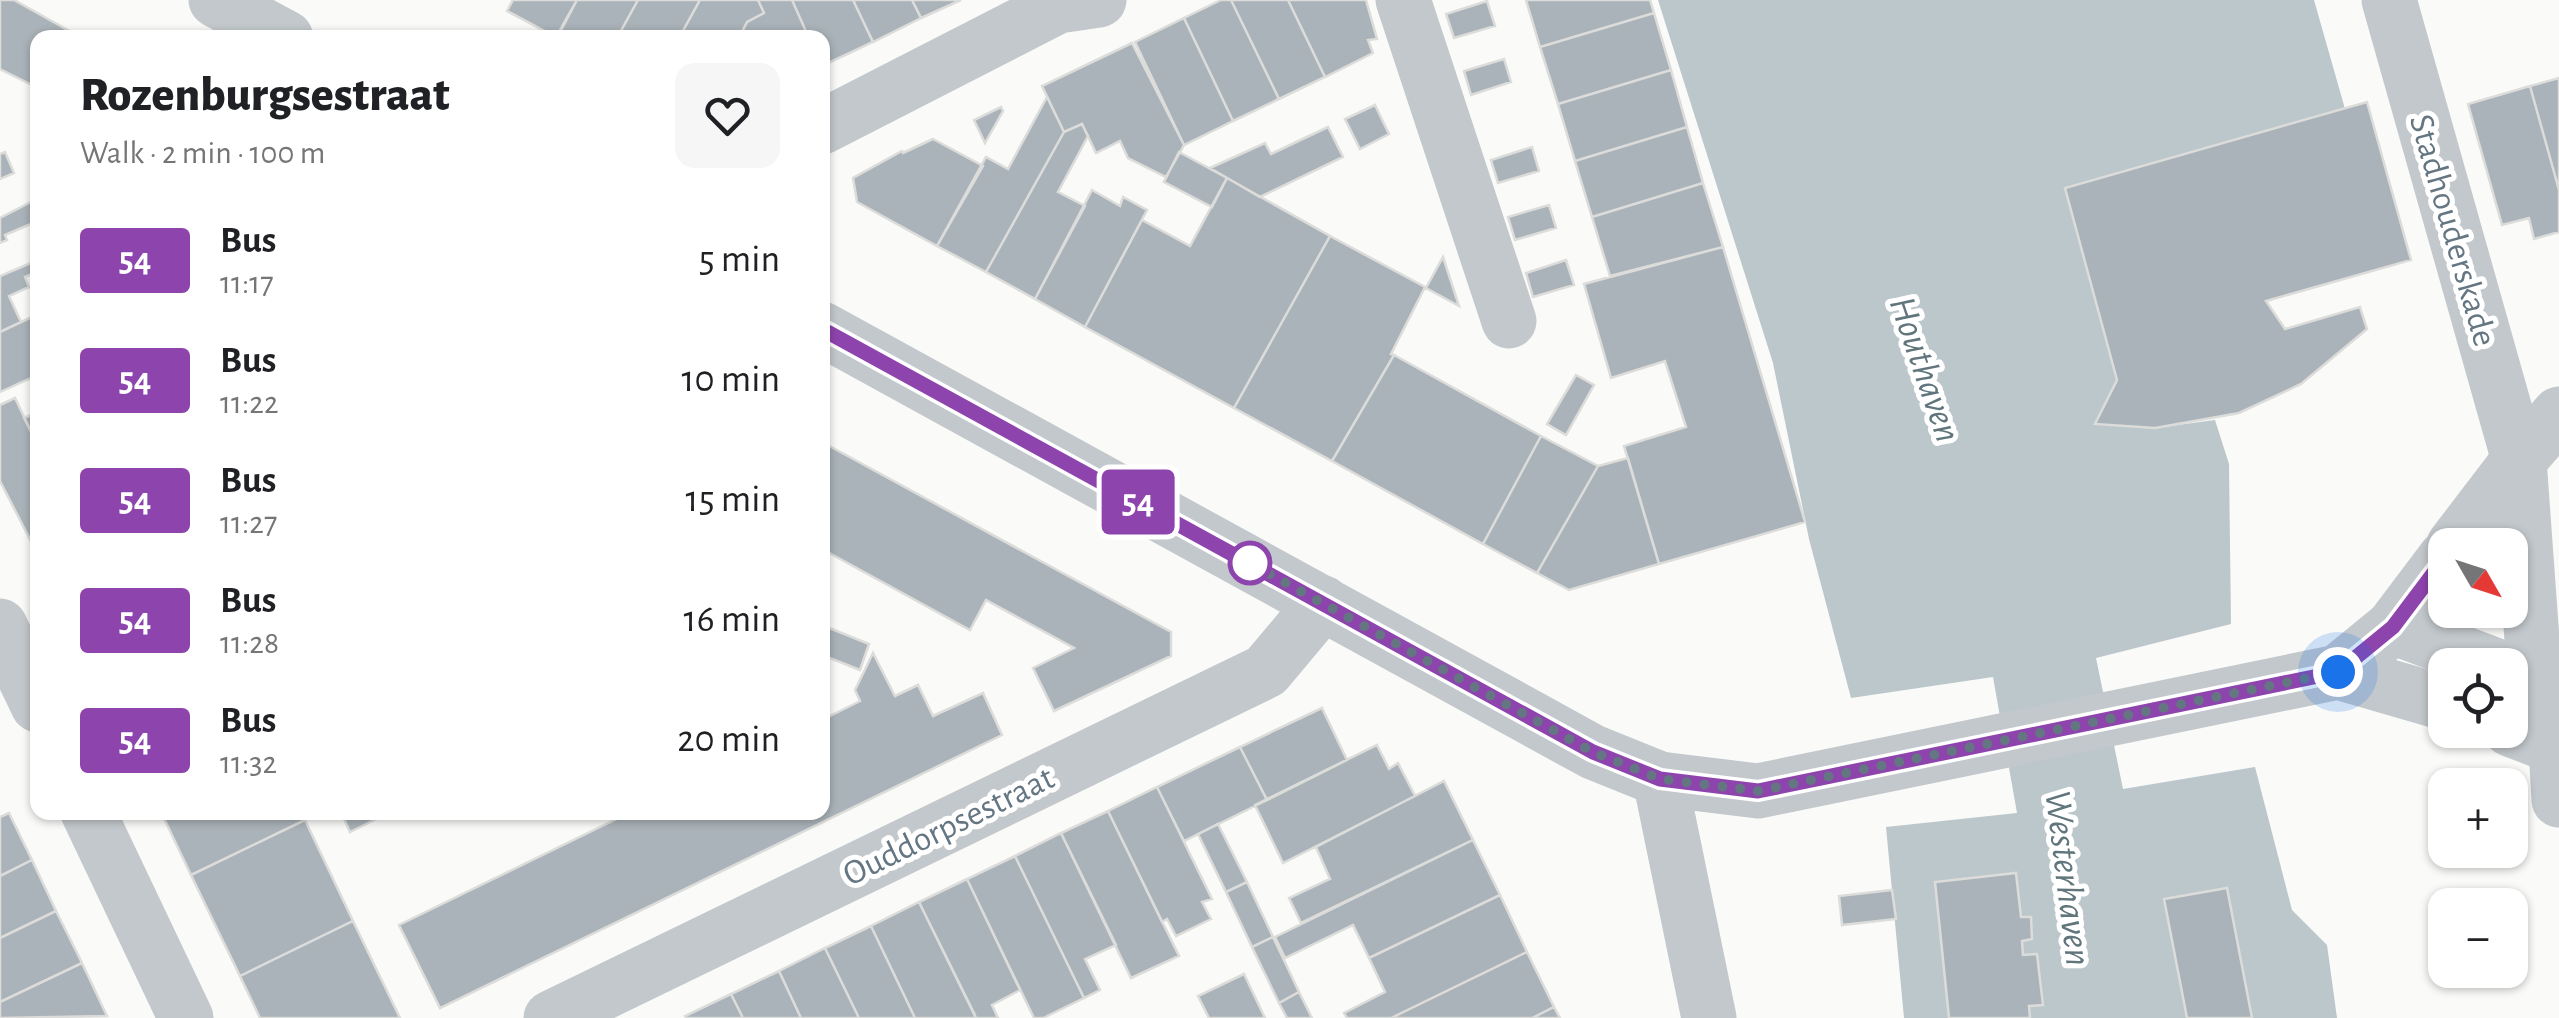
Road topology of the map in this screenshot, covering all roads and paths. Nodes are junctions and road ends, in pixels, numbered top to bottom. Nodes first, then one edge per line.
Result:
1 (216, 0) edge
2 (1403, 0) edge
3 (2389, 0) edge
4 (1071, 2) edge
5 (271, 30) edge
6 (830, 124) edge
7 (1508, 321) dead end
8 (830, 332) edge
9 (2559, 414) edge
10 (2518, 460) junction
11 (2467, 528) edge
12 (2428, 581) edge
13 (1323, 603) junction
14 (2393, 627) junction
15 (17, 640) edge
16 (2449, 648) edge
17 (2514, 648) edge
18 (2338, 672) junction
19 (30, 680) edge
20 (2428, 698) edge
21 (2528, 710) edge
22 (2546, 756) edge
23 (1660, 779) junction
24 (92, 820) edge
25 (186, 1018) edge
26 (551, 1018) edge
27 (1709, 1018) edge

1 - 5 street
2 - 7 street
3 - 10 street, Stadhouderskade
4 - 6 street
8 - 13 street
9 - 10 street
10 - 11 street
10 - 17 street, Stadhouderskade
12 - 14 street
13 - 23 street
13 - 26 street, Ouddorpsestraat
14 - 16 street
14 - 18 street
15 - 19 street
18 - 20 street
18 - 23 street
21 - 22 street, Stadhouderskade
23 - 27 street
24 - 25 street

